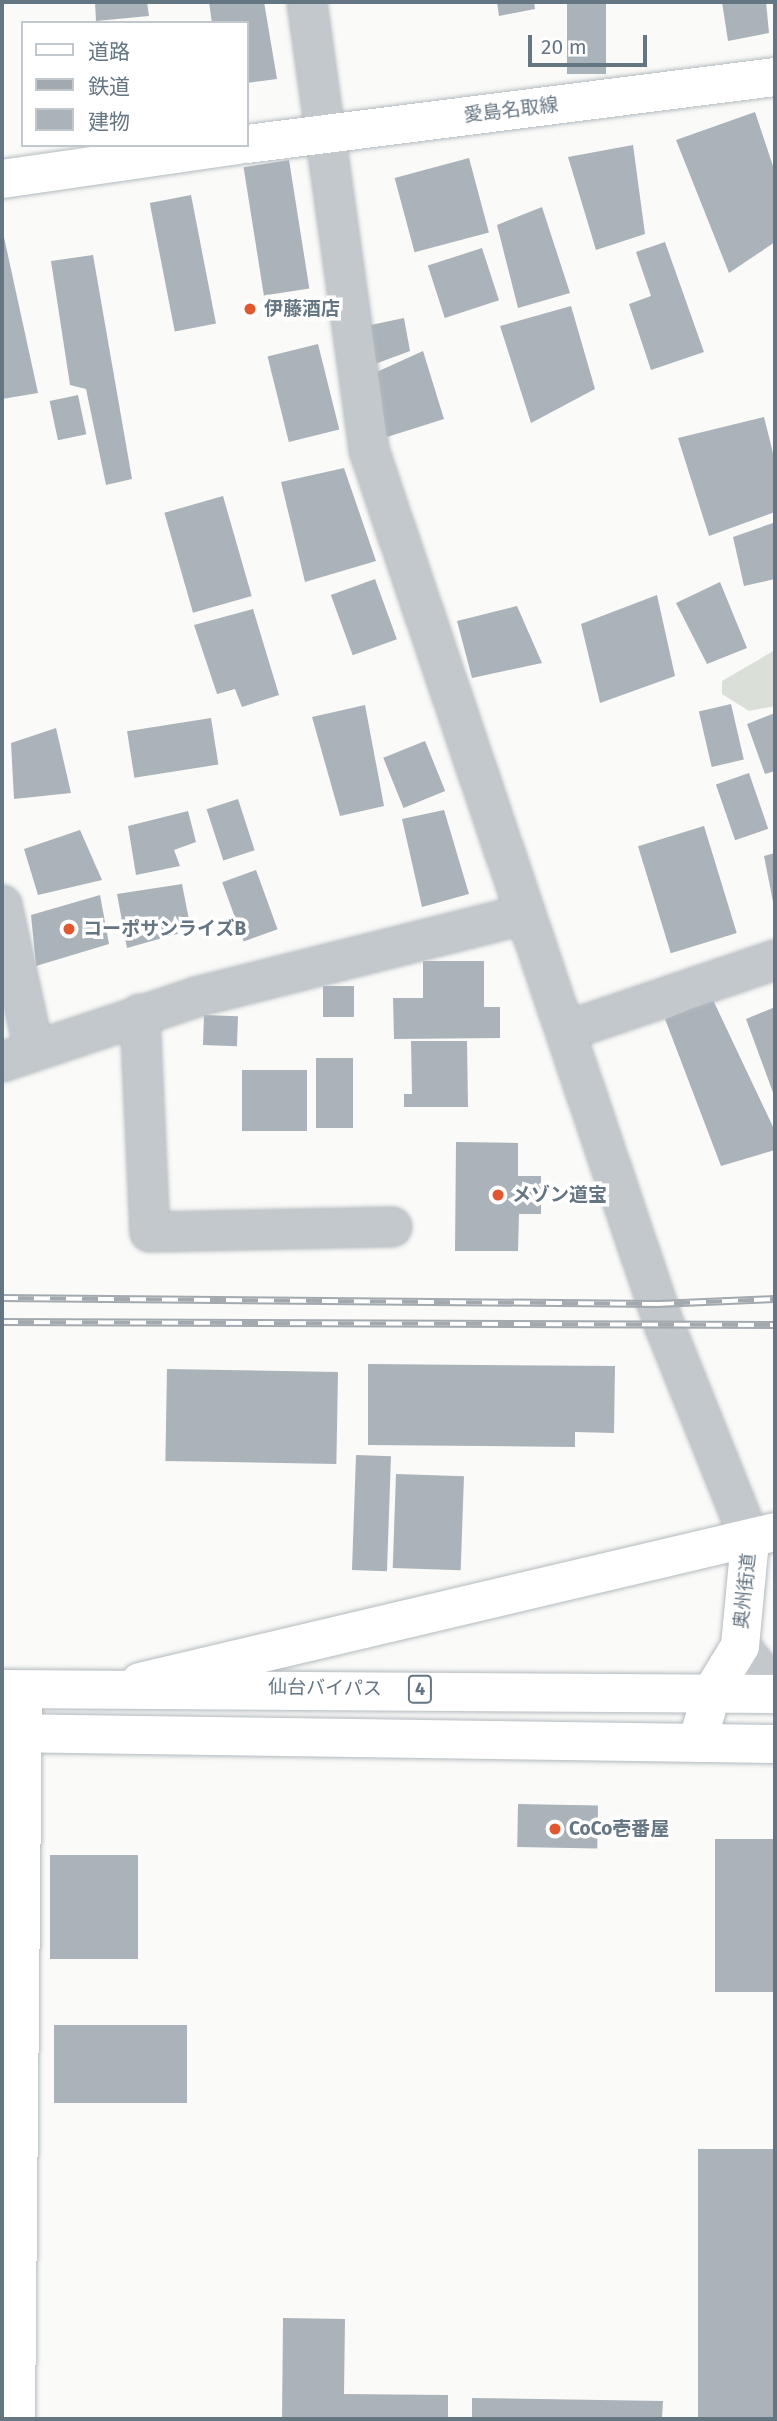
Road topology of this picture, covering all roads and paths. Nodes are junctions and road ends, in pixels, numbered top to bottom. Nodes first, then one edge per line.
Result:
1 (307, 2) edge
2 (775, 77) edge
3 (323, 134) junction
4 (248, 144) edge
5 (225, 147) edge
6 (2, 179) edge
7 (2, 905) edge
8 (526, 914) junction
9 (775, 960) edge
10 (140, 1014) junction
11 (566, 1031) junction
12 (18, 1056) edge
13 (392, 1227) dead end
14 (763, 1536) edge
15 (740, 1646) junction
16 (128, 1685) junction
17 (12, 1689) edge
18 (712, 1692) junction
19 (775, 1692) edge
20 (12, 1734) edge
21 (697, 1743) junction
22 (775, 1744) edge
23 (16, 2419) edge

1 - 3 street
2 - 3 main road, 愛島名取線
3 - 4 main road, 愛島名取線
3 - 8 street
5 - 6 main road
7 - 12 street
8 - 10 street
8 - 11 street
9 - 11 street
10 - 12 street
10 - 13 street
11 - 14 street
14 - 15 main road, 奥州街道
14 - 16 main road
15 - 18 main road, 奥州街道
15 - 19 street
16 - 17 main road, 仙台バイパス / 4
16 - 18 main road, 仙台バイパス / 4
17 - 20 main road
18 - 19 main road, 仙台バイパス / 4
18 - 21 main road, 奥州街道
20 - 21 main road
20 - 23 main road
21 - 22 main road

